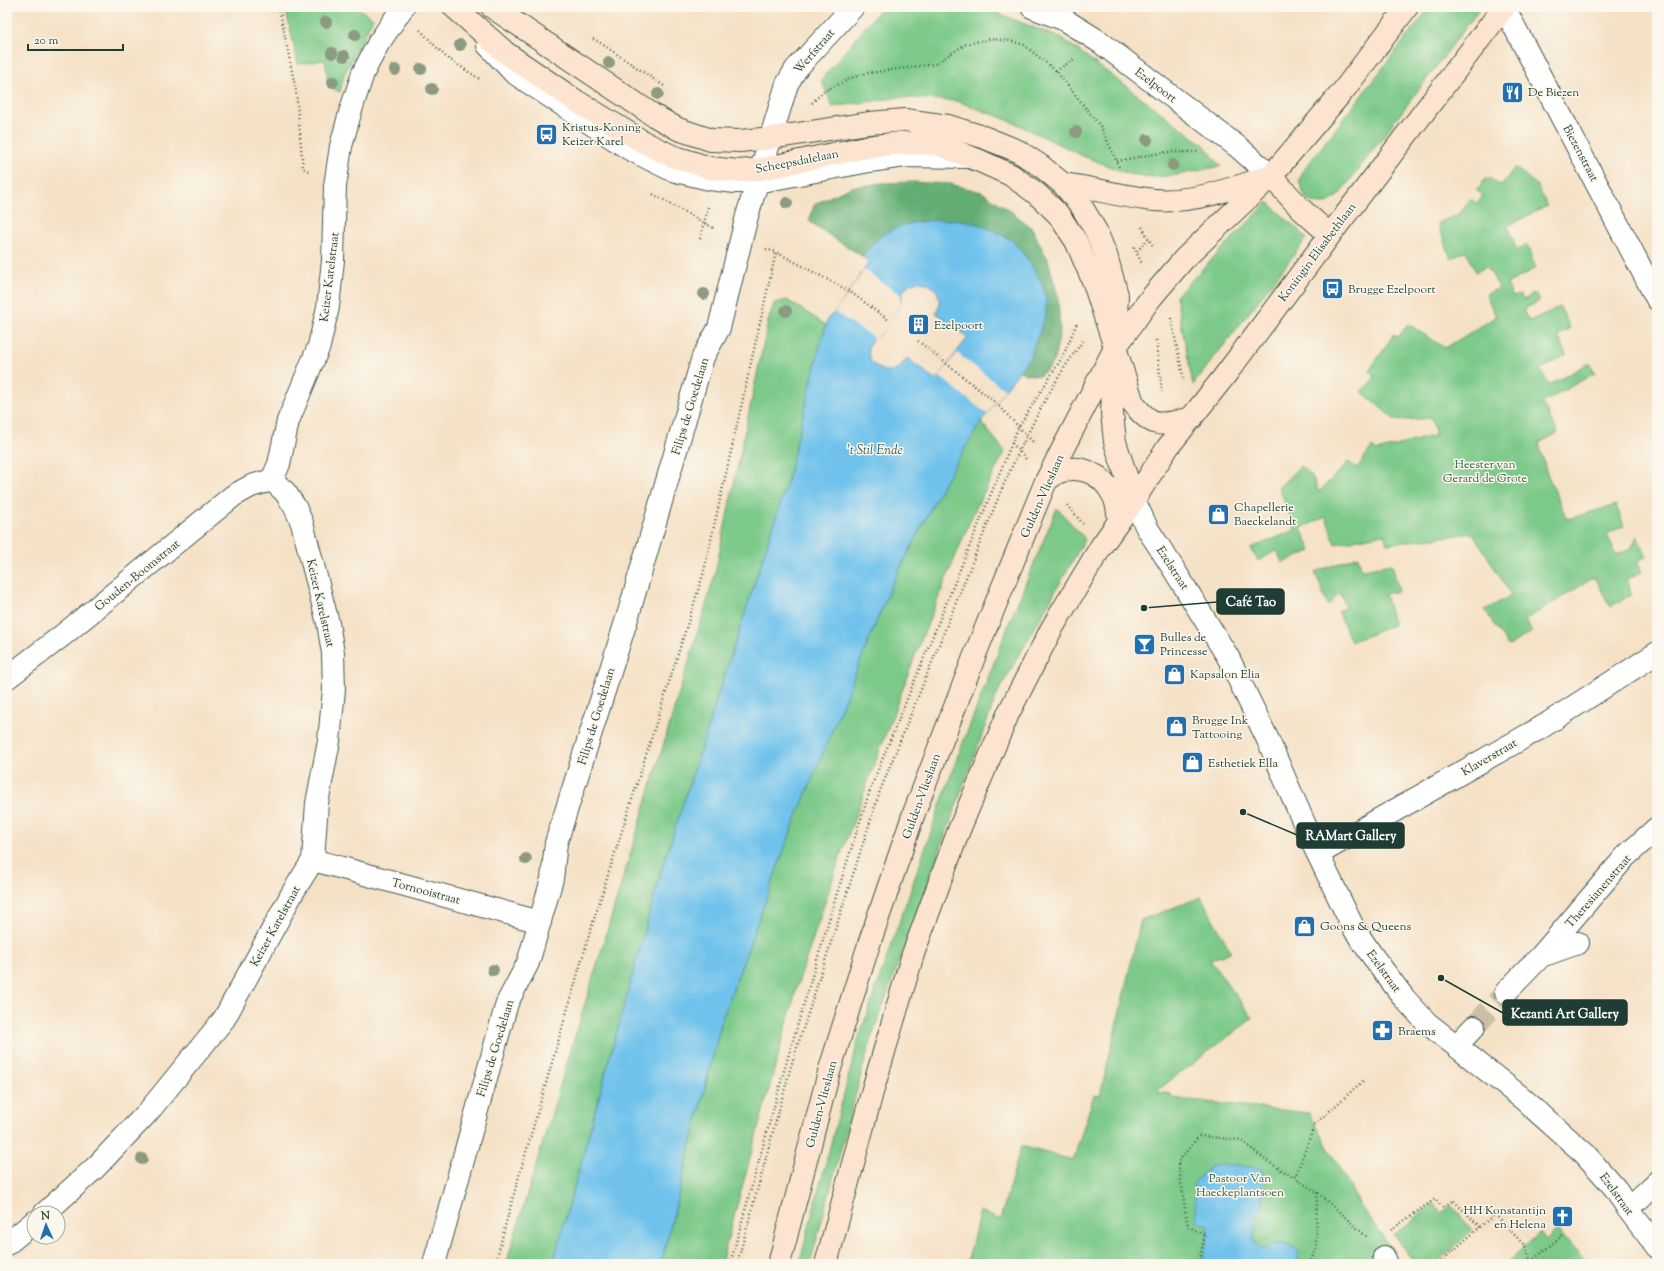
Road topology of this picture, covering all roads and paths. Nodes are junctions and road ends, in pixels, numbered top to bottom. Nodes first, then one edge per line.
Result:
1 (279, 7) edge
2 (403, 7) edge
3 (448, 7) edge
4 (454, 7) edge
5 (492, 7) edge
6 (853, 7) edge
7 (1032, 7) edge
8 (1407, 7) edge
9 (1504, 7) edge
10 (586, 37) dead end
11 (669, 90) dead end
12 (812, 103) dead end
13 (771, 138) junction
14 (1200, 152) dead end
15 (1117, 161) junction
16 (1120, 172) dead end
17 (1271, 176) junction
18 (759, 177) junction
19 (1063, 184) junction
20 (335, 186) junction
21 (708, 202) dead end
22 (1330, 235) junction
23 (700, 239) dead end
24 (742, 241) junction
25 (776, 252) junction
26 (1657, 299) edge
27 (1170, 313) dead end
28 (1080, 316) dead end
29 (890, 320) dead end
30 (1156, 339) dead end
31 (918, 341) dead end
32 (1115, 348) junction
33 (1185, 386) dead end
34 (1162, 397) dead end
35 (1192, 418) junction
36 (1018, 428) junction
37 (1012, 443) junction
38 (1019, 451) junction
39 (1028, 462) dead end
40 (272, 480) junction
41 (1046, 481) junction
42 (1134, 500) junction
43 (1063, 501) dead end
44 (1119, 520) junction
45 (1086, 527) dead end
46 (1657, 653) edge
47 (7, 678) edge
48 (1657, 828) edge
49 (1318, 854) junction
50 (313, 860) junction
51 (540, 922) junction
52 (1578, 943) dead end
53 (1541, 956) junction
54 (1506, 992) tunnel mouth
55 (1474, 1027) tunnel mouth
56 (1456, 1046) junction
57 (1364, 1080) dead end
58 (1295, 1177) junction
59 (1657, 1182) edge
60 (1317, 1192) junction
61 (54, 1205) edge
62 (1628, 1209) junction
63 (1480, 1227) junction
64 (26, 1229) edge
65 (1387, 1233) dead end
66 (1563, 1235) dead end
67 (7, 1244) edge
68 (1657, 1247) edge
69 (1385, 1261) edge
70 (1530, 1263) edge
71 (434, 1264) edge
72 (495, 1264) edge
73 (730, 1264) edge
74 (737, 1264) edge
75 (779, 1264) edge
76 (826, 1264) edge
77 (1199, 1264) edge
78 (1309, 1264) edge
79 (1438, 1264) edge

1 - 20 path
2 - 20 street, Keizer Karelstraat
3 - 18 lane
4 - 18 main road, Scheepsdalelaan
5 - 13 main road, Scheepsdalelaan
6 - 13 street, Werfstraat
7 - 17 street, Ezelpoort
8 - 17 main road
9 - 22 main road, Koningin Elisabethlaan
9 - 26 street, Biezenstraat
10 - 11 path
12 - 15 path
13 - 18 street, Werfstraat
13 - 19 main road, Scheepsdalelaan
14 - 15 path
15 - 16 path
17 - 19 main road
17 - 22 main road
17 - 32 main road
18 - 24 street, Filips de Goedelaan
18 - 32 main road, Scheepsdalelaan
19 - 32 main road, Scheepsdalelaan
20 - 40 street, Keizer Karelstraat
21 - 23 path
22 - 35 main road, Koningin Elisabethlaan
24 - 25 path
24 - 51 street, Filips de Goedelaan
25 - 29 path
25 - 72 path
27 - 33 path
28 - 36 path
30 - 34 path
31 - 36 path
32 - 35 main road, Scheepsdalelaan
32 - 41 main road, Gulden-Vlieslaan
32 - 42 main road, Scheepsdalelaan
35 - 42 main road, Koningin Elisabethlaan
36 - 37 path
36 - 38 path
37 - 38 path
37 - 73 path
38 - 39 path
38 - 74 path
40 - 47 street, Gouden-Boomstraat
40 - 50 street, Keizer Karelstraat
41 - 44 main road
41 - 75 main road, Gulden-Vlieslaan
42 - 44 main road
42 - 49 street, Ezelstraat
43 - 45 path
44 - 76 main road
46 - 49 street, Klaverstraat
48 - 53 street, Theresianenstraat
49 - 56 street, Ezelstraat
50 - 51 street, Tornooistraat
50 - 61 street, Keizer Karelstraat
51 - 71 street, Filips de Goedelaan
52 - 53 street, Theresianenstraat
53 - 54 street, Theresianenstraat
55 - 56 street
56 - 62 street, Ezelstraat
57 - 58 path
58 - 60 path
58 - 77 path
59 - 62 street
60 - 69 path
60 - 78 path
62 - 68 street, Ezelstraat
63 - 65 path
63 - 70 path
63 - 79 path
64 - 67 street
66 - 70 path

